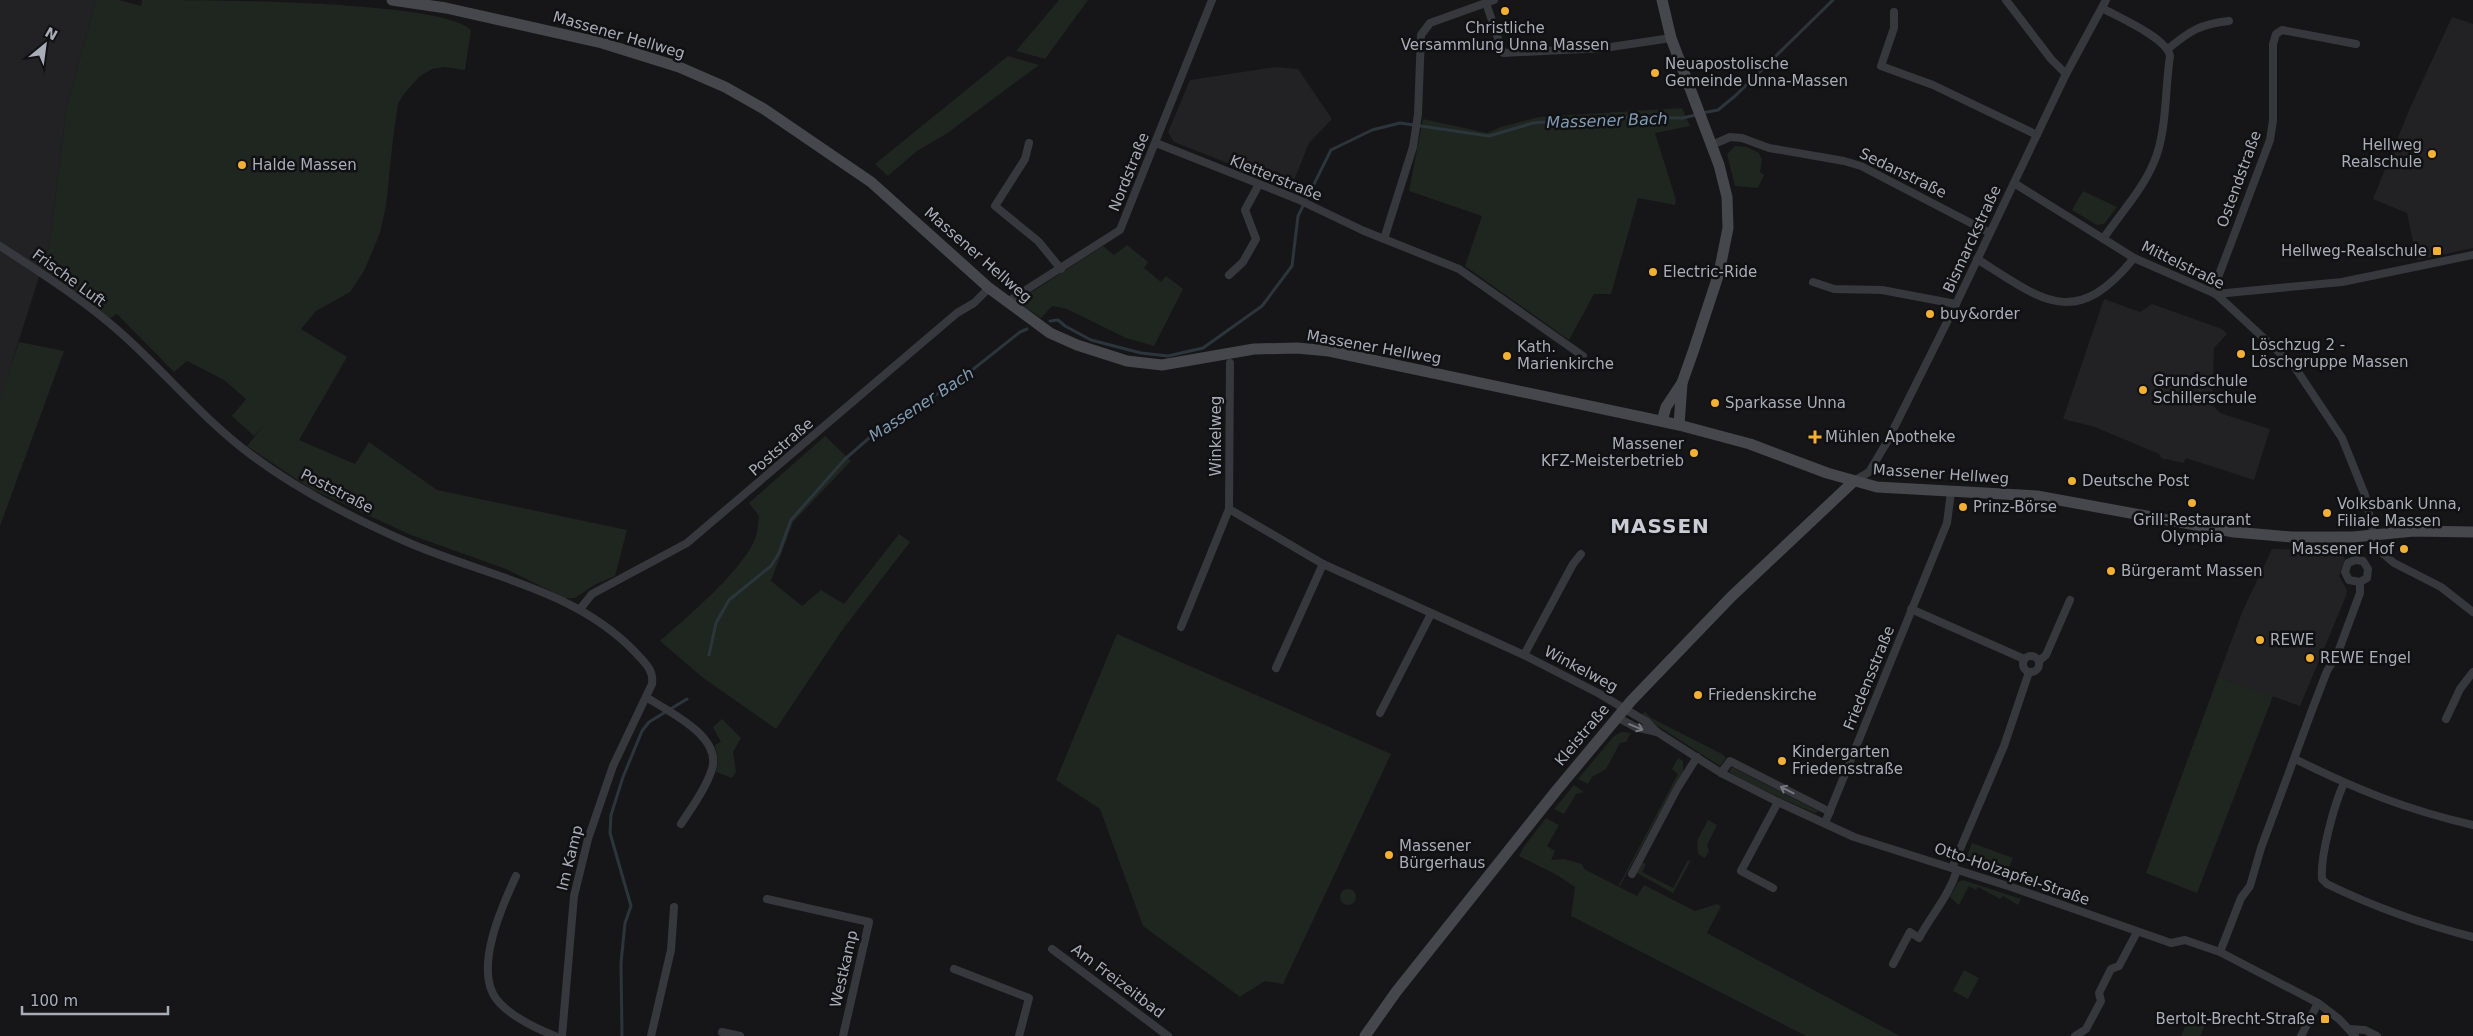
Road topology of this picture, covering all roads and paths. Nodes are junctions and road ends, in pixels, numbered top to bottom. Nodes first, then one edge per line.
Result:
1 (392, 0) edge
2 (1212, 0) edge
3 (1662, 0) edge
4 (2006, 0) edge
5 (2106, 0) edge
6 (1490, 1) edge
7 (2102, 8) junction
8 (1894, 12) dead end
9 (2229, 21) dead end
10 (1672, 38) junction
11 (2356, 44) dead end
12 (2169, 48) junction
13 (2066, 74) junction
14 (2037, 135) junction
15 (1029, 143) dead end
16 (1156, 143) junction
17 (1712, 145) junction
18 (2014, 183) junction
19 (1258, 186) junction
20 (1990, 233) junction
21 (1384, 239) junction
22 (2103, 239) junction
23 (0, 246) edge
24 (2473, 255) edge
25 (1977, 258) junction
26 (2134, 258) junction
27 (1061, 269) junction
28 (1229, 275) dead end
29 (1813, 282) dead end
30 (990, 288) junction
31 (2216, 294) junction
32 (1007, 302) junction
33 (1956, 304) junction
34 (121, 333) joint
35 (1583, 356) dead end
36 (1230, 363) dead end
37 (1682, 383) junction
38 (1662, 421) junction
39 (1679, 425) junction
40 (1854, 481) junction
41 (1951, 492) junction
42 (1229, 509) junction
43 (2473, 532) edge
44 (2374, 536) junction
45 (1581, 554) dead end
46 (1323, 564) junction
47 (2360, 582) dead end
48 (2070, 600) dead end
49 (580, 609) junction
50 (1911, 609) junction
51 (2473, 612) edge
52 (1431, 614) junction
53 (1181, 626) dead end
54 (1524, 655) junction
55 (2024, 659) junction
56 (2039, 660) junction
57 (1276, 668) dead end
58 (651, 672) joint
59 (2029, 672) junction
60 (2473, 672) edge
61 (646, 697) junction
62 (1380, 713) dead end
63 (1621, 713) junction
64 (2446, 719) dead end
65 (1657, 732) junction
66 (1697, 757) junction
67 (2295, 759) junction
68 (1721, 773) junction
69 (2344, 783) junction
70 (1778, 802) junction
71 (1830, 812) junction
72 (1825, 823) junction
73 (682, 824) dead end
74 (2473, 825) edge
75 (1955, 869) junction
76 (1632, 874) dead end
77 (516, 876) dead end
78 (1773, 888) dead end
79 (767, 899) dead end
80 (674, 907) dead end
81 (2137, 932) junction
82 (2473, 937) edge
83 (1052, 949) dead end
84 (2220, 952) junction
85 (1893, 964) dead end
86 (954, 969) dead end
87 (2318, 1003) junction
88 (2349, 1028) junction
89 (722, 1032) dead end
90 (555, 1036) edge
91 (562, 1036) edge
92 (651, 1036) edge
93 (740, 1036) edge
94 (843, 1036) edge
95 (1019, 1036) edge
96 (1168, 1036) edge
97 (1365, 1036) edge
98 (2075, 1036) edge
99 (2301, 1036) edge
100 (2354, 1036) edge
101 (2377, 1036) edge

1 - 30 main road, Massener Hellweg
2 - 16 street, Nordstraße
3 - 10 main road
4 - 13 street
5 - 7 street, Bismarckstraße
6 - 10 street
6 - 21 street
7 - 12 street
7 - 13 street, Bismarckstraße
8 - 14 street
9 - 12 street
10 - 17 main road
11 - 31 street, Ostendstraße
12 - 22 street
13 - 14 street, Bismarckstraße
14 - 18 street, Bismarckstraße
15 - 27 street
16 - 19 street, Kletterstraße
16 - 27 street, Nordstraße
17 - 20 street, Sedanstraße
17 - 37 main road
18 - 20 street, Bismarckstraße
18 - 22 street, Mittelstraße
19 - 21 street, Kletterstraße
19 - 28 street
20 - 25 street, Bismarckstraße
21 - 35 street, Kletterstraße
22 - 26 street, Mittelstraße
23 - 34 street, Frische Luft
24 - 31 street
25 - 26 street
25 - 33 street, Bismarckstraße
26 - 31 street, Mittelstraße
27 - 32 street, Nordstraße
29 - 33 street
30 - 32 main road, Massener Hellweg
30 - 49 street, Poststraße
31 - 44 street, Mittelstraße
32 - 38 main road, Massener Hellweg
33 - 40 street, Bismarckstraße
34 - 49 street, Poststraße
36 - 42 street, Winkelweg
37 - 38 main road
37 - 39 main road
38 - 39 main road, Massener Hellweg
39 - 40 main road, Massener Hellweg
40 - 41 main road, Massener Hellweg
40 - 63 main road, Kleistraße
41 - 44 main road, Massener Hellweg
41 - 50 street, Friedensstraße
42 - 46 street, Winkelweg
42 - 53 street, Winkelweg
43 - 44 main road, Massener Hellweg
44 - 51 street, Mittelstraße
45 - 54 street, Winkelweg
46 - 52 street, Winkelweg
46 - 57 street
47 - 67 street
48 - 56 street
49 - 58 street, Poststraße
50 - 55 street
50 - 71 street, Friedensstraße
52 - 54 street, Winkelweg
52 - 62 street
54 - 63 street, Winkelweg
55 - 56 street
55 - 59 street
56 - 59 street
58 - 61 street, Im Kamp
59 - 75 street
60 - 64 street
61 - 73 street
61 - 91 street, Im Kamp
63 - 65 street, Otto-Holzapfel-Straße
63 -> 65 street, Otto-Holzapfel-Straße
63 - 97 main road, Kleistraße
65 - 66 street, Otto-Holzapfel-Straße
66 - 68 street, Otto-Holzapfel-Straße
66 - 76 street
67 - 69 street
67 - 84 street
68 - 70 street, Otto-Holzapfel-Straße
71 -> 68 street
69 - 74 street
69 - 82 street
70 - 72 street, Otto-Holzapfel-Straße
70 - 78 street
71 - 72 street, Friedensstraße
72 - 75 street, Otto-Holzapfel-Straße
75 - 81 street, Otto-Holzapfel-Straße
75 - 85 street
77 - 90 street
79 - 94 street, Westkamp
80 - 92 street
81 - 84 street, Otto-Holzapfel-Straße
81 - 98 street
83 - 96 street, Am Freizeitbad
84 - 87 street, Otto-Holzapfel-Straße
86 - 95 street
87 - 88 street, Otto-Holzapfel-Straße
87 - 99 street
88 - 100 street, Otto-Holzapfel-Straße
88 - 101 street
89 - 93 street

